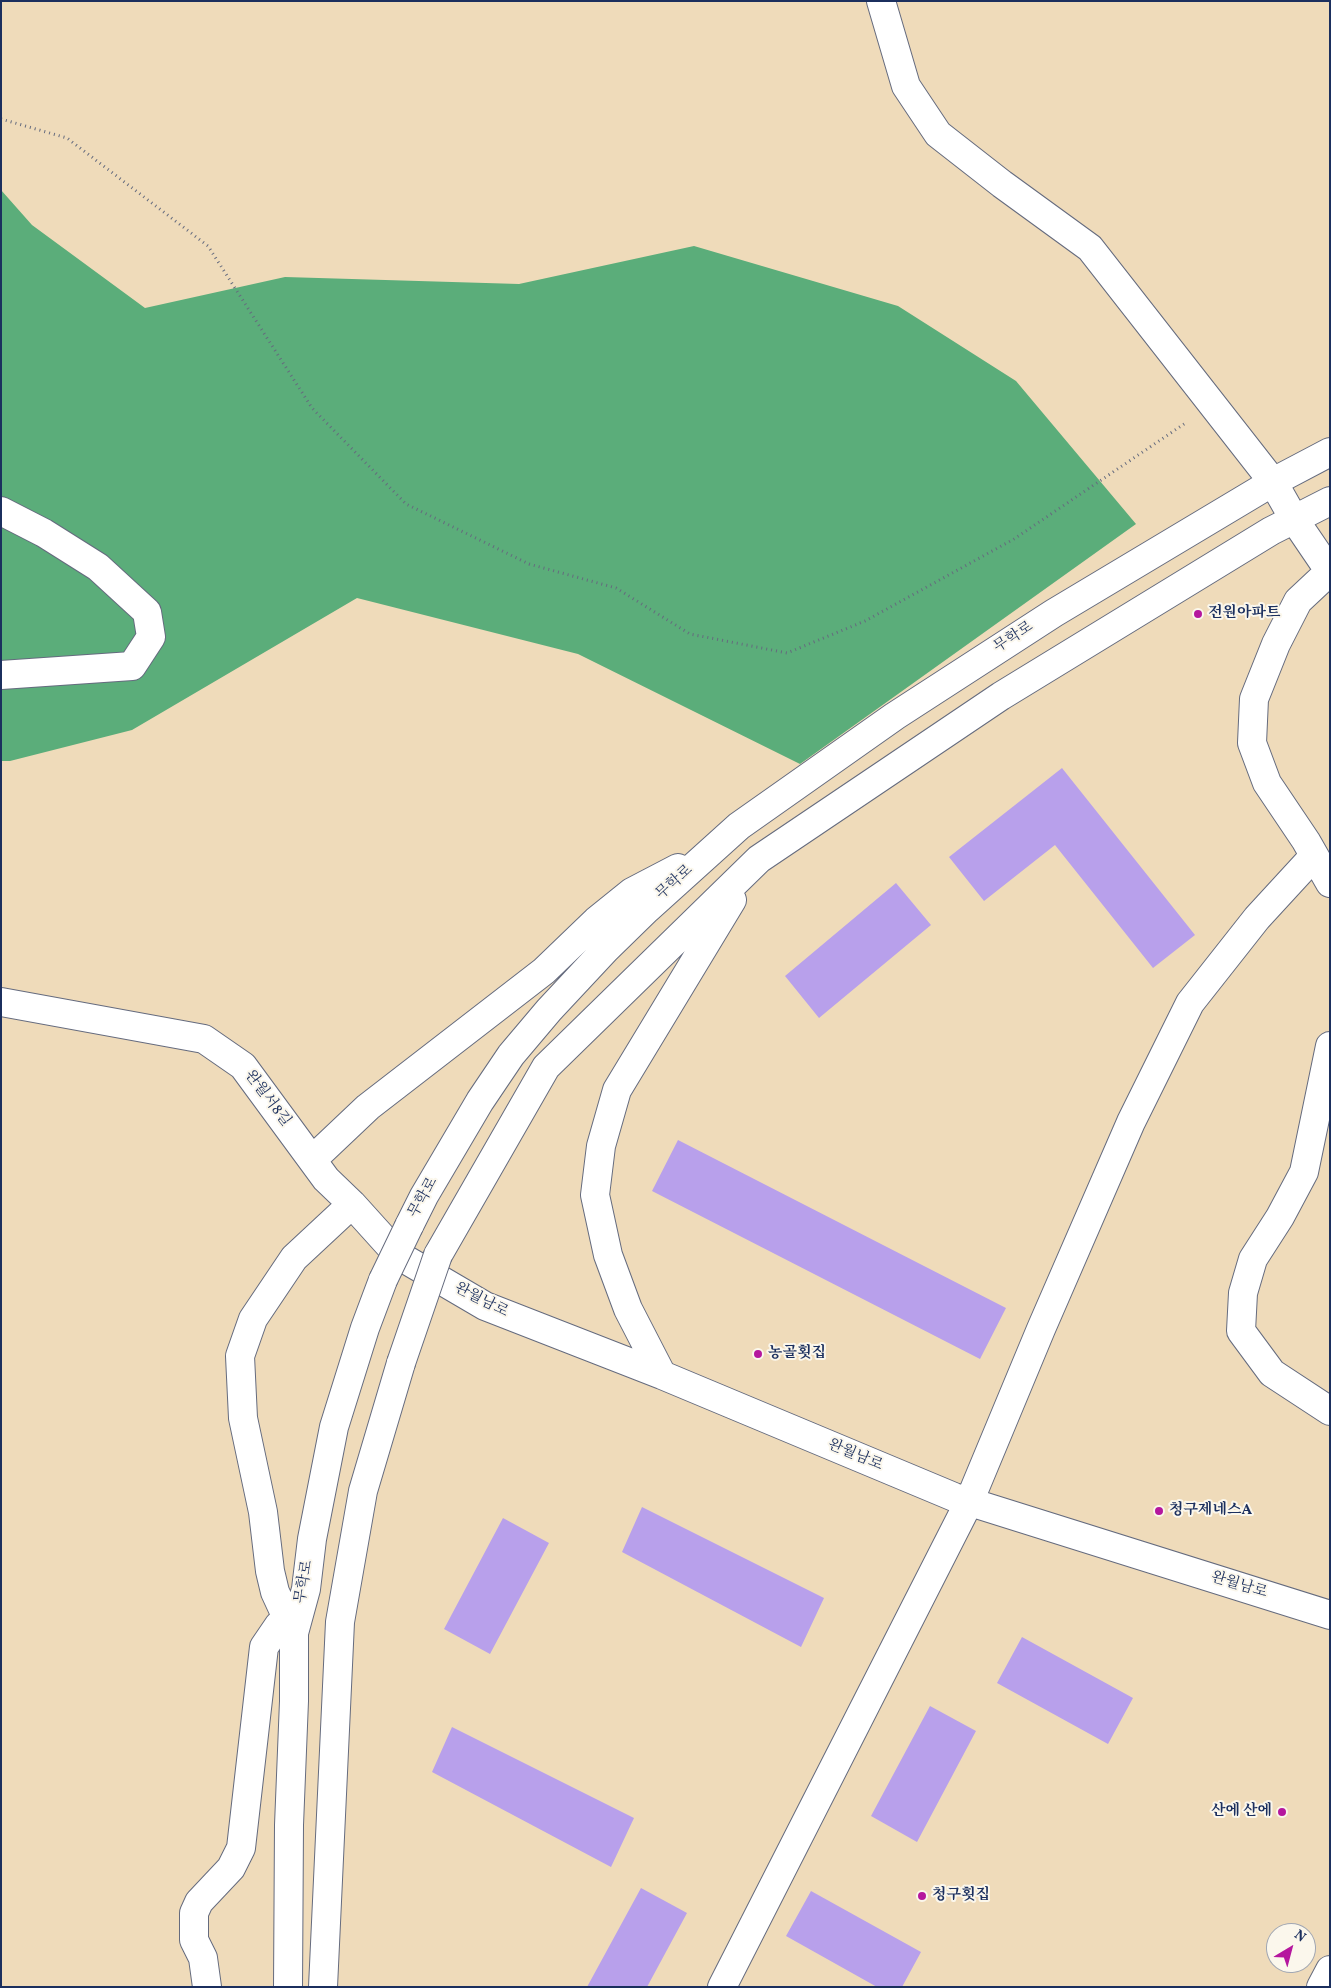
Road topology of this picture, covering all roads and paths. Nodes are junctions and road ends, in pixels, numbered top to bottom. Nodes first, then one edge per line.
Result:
1 (881, 1) edge
2 (1, 119) edge
3 (1211, 405) junction
4 (1330, 452) edge
5 (1273, 482) junction
6 (1330, 501) edge
7 (1, 510) edge
8 (1294, 519) junction
9 (1330, 572) edge
10 (1, 676) edge
11 (714, 849) junction
12 (1314, 856) junction
13 (759, 859) junction
14 (1330, 883) edge
15 (1, 1002) edge
16 (1330, 1046) edge
17 (312, 1160) junction
18 (352, 1204) junction
19 (398, 1254) joint
20 (662, 1375) junction
21 (1330, 1411) edge
22 (969, 1502) junction
23 (1330, 1615) edge
24 (294, 1633) junction
25 (1330, 1970) edge
26 (207, 1987) edge
27 (288, 1987) edge
28 (323, 1987) edge
29 (722, 1987) edge
30 (1321, 1987) edge

1 - 3 main road
2 - 3 path
3 - 5 main road
4 - 5 main road, 무학로
5 - 8 main road
5 - 11 main road, 무학로
6 - 8 main road
7 - 10 main road
8 - 9 main road
8 - 13 main road
9 - 12 main road
11 - 17 main road, 무학로
11 - 24 main road, 무학로, bridge
12 - 14 main road
12 - 22 main road
13 - 20 main road
13 - 28 main road, bridge
15 - 17 main road, 완월서8길
16 - 21 main road
17 - 18 main road, 완월서8길
18 - 19 main road, 완월서8길
18 - 24 main road, 무학로
19 - 20 main road, 완월남로
20 - 22 main road, 완월남로
22 - 23 main road, 완월남로
22 - 29 main road
24 - 26 main road
24 - 27 main road, 무학로
25 - 30 main road

